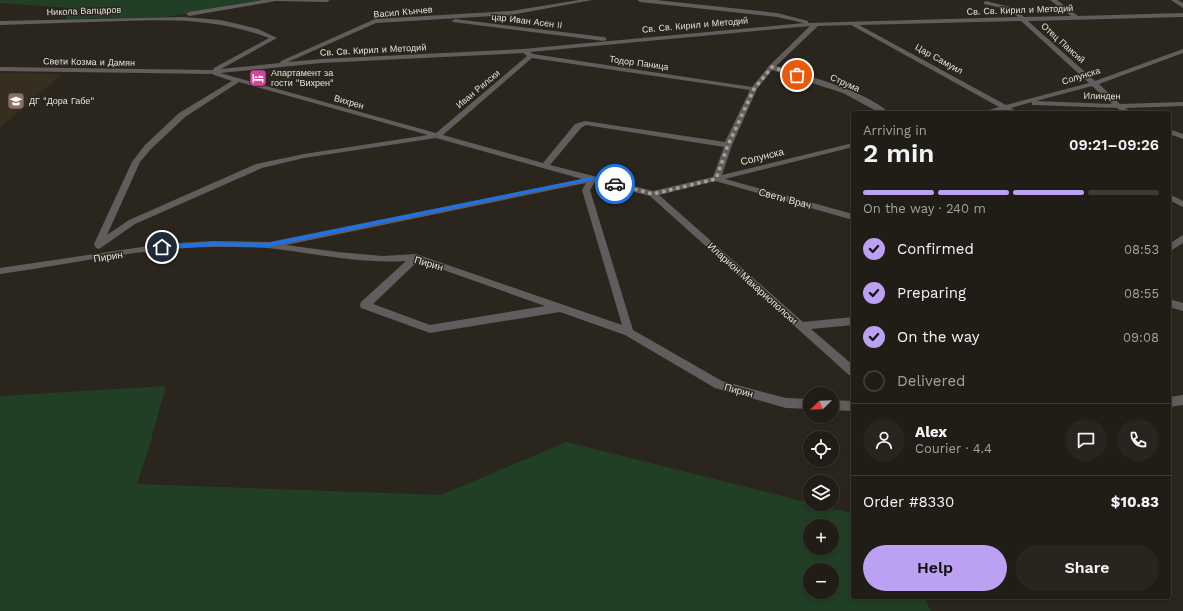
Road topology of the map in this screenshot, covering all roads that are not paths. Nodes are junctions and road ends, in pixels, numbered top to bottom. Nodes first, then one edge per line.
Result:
1 (273, 0) edge
2 (278, 0) edge
3 (327, 0) edge
4 (589, 0) edge
5 (640, 0) edge
6 (1053, 0) edge
7 (1174, 0) edge
8 (986, 3) dead end
9 (1183, 6) edge
10 (1183, 15) edge
11 (168, 17) junction
12 (428, 18) junction
13 (1077, 18) junction
14 (1024, 20) junction
15 (1, 23) edge
16 (853, 23) junction
17 (816, 24) junction
18 (624, 41) junction
19 (523, 51) junction
20 (1183, 51) edge
21 (531, 56) junction
22 (274, 66) junction
23 (772, 67) junction
24 (0, 69) edge
25 (211, 72) junction
26 (238, 80) junction
27 (1095, 83) junction
28 (754, 89) junction
29 (1021, 103) junction
30 (1183, 104) edge
31 (1006, 107) junction
32 (1124, 109) edge
33 (881, 111) edge
34 (991, 111) edge
35 (1013, 111) edge
36 (1171, 132) edge
37 (436, 136) junction
38 (1183, 137) edge
39 (728, 145) junction
40 (851, 145) edge
41 (544, 166) junction
42 (592, 179) junction
43 (716, 179) junction
44 (653, 194) junction
45 (1171, 198) edge
46 (1183, 204) edge
47 (851, 216) edge
48 (1183, 238) edge
49 (267, 245) junction
50 (99, 246) junction
51 (1171, 247) edge
52 (416, 257) junction
53 (91, 258) junction
54 (0, 271) edge
55 (1171, 304) edge
56 (1183, 307) edge
57 (560, 308) junction
58 (851, 321) edge
59 (801, 326) junction
60 (629, 332) junction
61 (851, 370) edge
62 (1183, 400) edge
63 (1171, 402) edge
64 (803, 404) edge
65 (839, 405) edge
66 (851, 406) edge

1 - 11 street
2 - 3 street
4 - 12 street, Васил Кънчев
5 - 17 street
6 - 13 street
7 - 9 street
8 - 14 street, Отец Паисий
10 - 13 street, Св. Св. Кирил и Методий
11 - 15 street, Никола Вапцаров
11 - 25 street
12 - 18 street, цар Иван Асен II
12 - 22 street, Васил Кънчев
13 - 14 street, Св. Св. Кирил и Методий
14 - 16 street, Св. Св. Кирил и Методий
14 - 27 street, Отец Паисий
16 - 17 street, Св. Св. Кирил и Методий
16 - 31 street, Цар Самуил
17 - 18 street, Св. Св. Кирил и Методий
17 - 23 street
18 - 19 street, Св. Св. Кирил и Методий
19 - 21 street, Тодор Паница
19 - 22 street, Св. Св. Кирил и Методий
20 - 27 street, Солунска
21 - 28 street, Тодор Паница
21 - 37 street, Иван Рилски
22 - 25 street, Св. Св. Кирил и Методий
23 - 28 street
23 - 33 street, Струма
24 - 25 street, Свети Козма и Дамян
25 - 26 street, Вихрен
26 - 37 street, Вихрен
26 - 50 street
27 - 29 street, Солунска
27 - 32 street, Отец Паисий
28 - 39 street
29 - 31 street, Солунска
29 - 32 street, Илинден
30 - 32 street, Илинден
31 - 34 street, Солунска
31 - 35 street, Цар Самуил
36 - 38 street
37 - 41 street, Вихрен
37 - 50 street
39 - 41 street
39 - 43 street
40 - 43 street, Солунска
41 - 42 street, Вихрен
42 - 44 street, Вихрен
42 - 49 street
42 - 60 street
43 - 44 street, Солунска
43 - 47 street, Свети Врач
44 - 59 street, Иларион Макариополски
45 - 46 street
48 - 51 street
49 - 52 street, Пирин
49 - 53 street, Пирин
50 - 53 street
52 - 57 street, Пирин
52 - 57 street
53 - 54 street, Пирин
55 - 56 street
57 - 60 street, Пирин
58 - 59 street
59 - 61 street, Иларион Макариополски
60 - 64 street, Пирин
62 - 63 street
65 - 66 street

